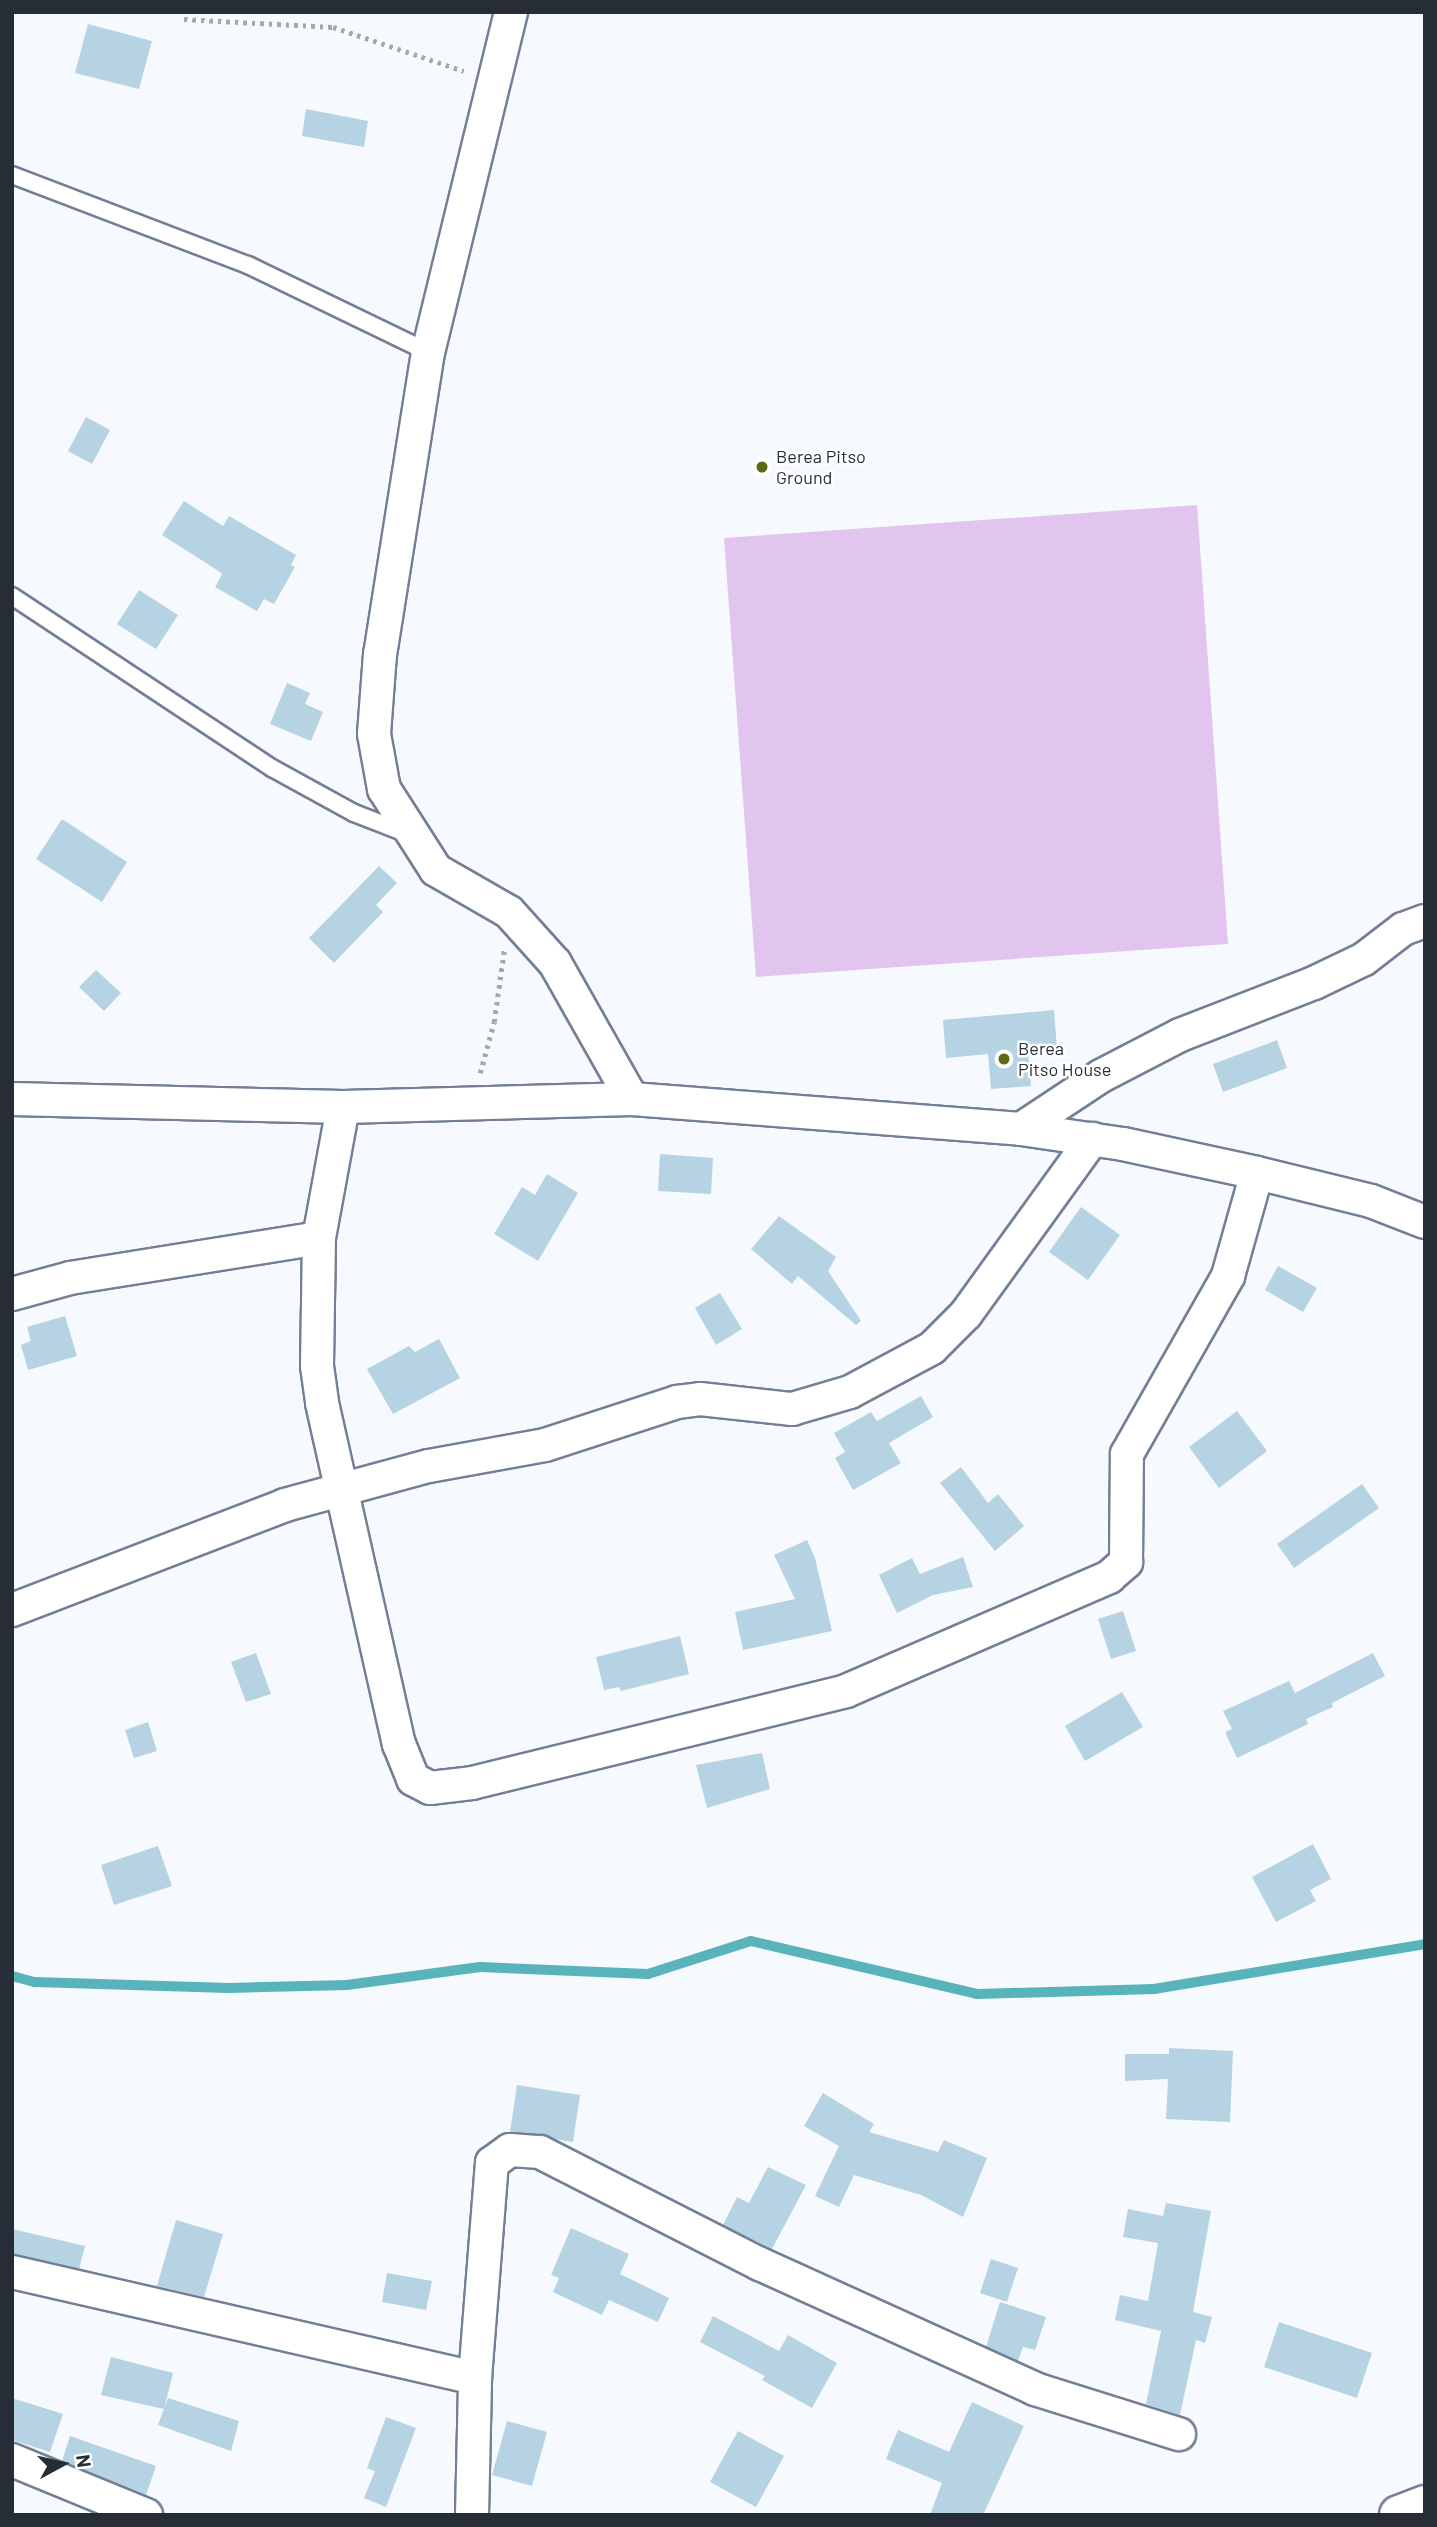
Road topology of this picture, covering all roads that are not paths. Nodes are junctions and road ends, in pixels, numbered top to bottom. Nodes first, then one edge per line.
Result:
1 (511, 12) edge
2 (12, 174) edge
3 (428, 352) junction
4 (12, 596) edge
5 (412, 836) junction
6 (1425, 921) edge
7 (12, 1099) edge
8 (632, 1099) junction
9 (343, 1107) junction
10 (1021, 1129) junction
11 (1092, 1139) junction
12 (1257, 1173) junction
13 (1425, 1222) edge
14 (318, 1238) junction
15 (12, 1294) edge
16 (338, 1491) junction
17 (12, 1610) edge
18 (12, 2273) edge
19 (475, 2378) junction
20 (1179, 2434) dead end
21 (12, 2460) edge
22 (1425, 2505) edge
23 (146, 2515) edge
24 (472, 2515) edge
25 (1399, 2515) edge

1 - 3 street
2 - 3 lane
3 - 5 street
4 - 5 lane
5 - 8 street
6 - 10 street
7 - 9 street
8 - 9 street
8 - 10 street
9 - 14 street
10 - 11 street
11 - 12 street
11 - 16 street
12 - 13 street
12 - 16 street
14 - 15 street
14 - 16 street
16 - 17 street
18 - 19 street
19 - 20 street
19 - 24 street
21 - 23 street
22 - 25 main road

